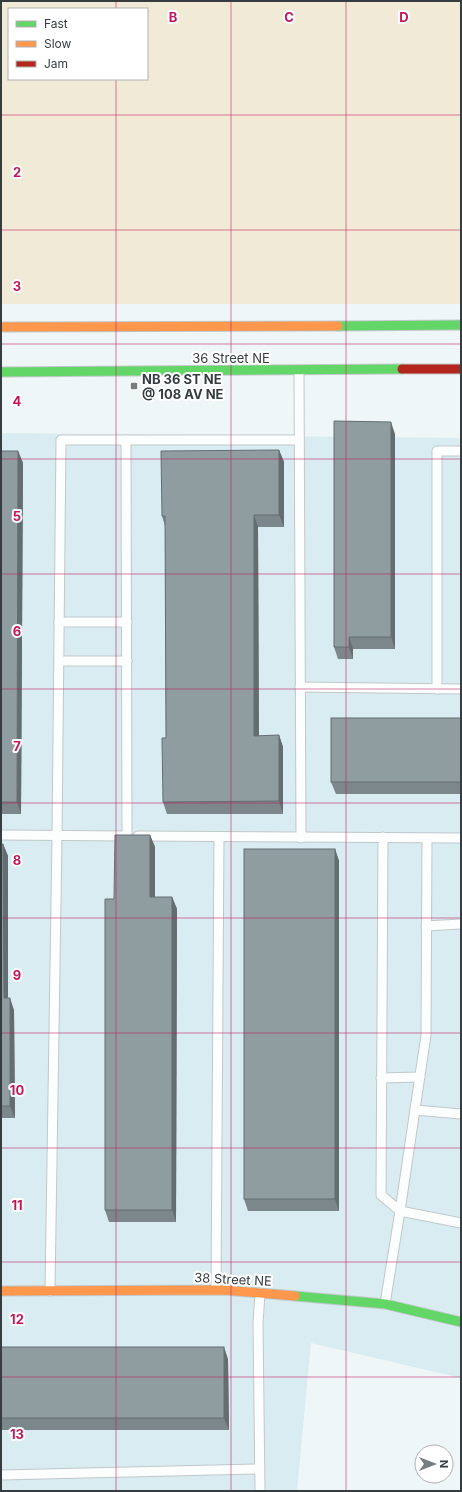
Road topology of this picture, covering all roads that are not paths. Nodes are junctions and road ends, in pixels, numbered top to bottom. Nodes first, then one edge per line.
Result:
1 (461, 325) edge
2 (1, 327) edge
3 (460, 369) edge
4 (299, 370) junction
5 (1, 372) edge
6 (126, 440) junction
7 (299, 440) junction
8 (461, 451) edge
9 (59, 622) junction
10 (127, 622) junction
11 (59, 661) junction
12 (127, 661) junction
13 (300, 687) junction
14 (437, 689) junction
15 (461, 689) edge
16 (1, 835) edge
17 (57, 836) junction
18 (127, 836) junction
19 (219, 837) junction
20 (383, 837) junction
21 (301, 838) junction
22 (427, 838) junction
23 (461, 838) edge
24 (461, 924) edge
25 (426, 926) junction
26 (382, 1078) junction
27 (420, 1078) junction
28 (415, 1110) junction
29 (461, 1114) edge
30 (400, 1211) junction
31 (461, 1223) edge
32 (1, 1290) edge
33 (50, 1290) junction
34 (216, 1290) junction
35 (260, 1293) junction
36 (385, 1304) junction
37 (461, 1322) edge
38 (259, 1469) junction
39 (1, 1474) edge
40 (260, 1491) edge

1 - 2 street
3 - 4 street, 36 Street NE
4 - 5 street, 36 Street NE
4 - 7 lane
6 - 7 lane
6 - 9 lane
6 - 10 lane
7 - 13 lane
8 - 14 lane
9 - 10 lane
9 - 11 lane
10 - 12 lane
11 - 12 lane
11 - 17 lane
12 - 18 lane
13 - 14 lane
13 - 21 lane
14 - 15 lane
16 - 17 lane
17 - 18 lane
17 - 33 lane
18 - 19 lane
19 - 21 lane
19 - 34 lane
20 - 21 lane
20 - 22 lane
20 - 26 lane
22 - 23 lane
22 - 25 lane
24 - 25 lane
25 - 27 lane
26 - 27 lane
26 - 30 lane
27 - 28 lane
28 - 29 lane
28 - 30 lane
30 - 31 lane
30 - 36 lane
32 - 33 street, 38 Street NE
33 - 34 street, 38 Street NE
34 - 35 street, 38 Street NE
35 - 36 street, 38 Street NE
35 - 38 lane
36 - 37 street, 38 Street NE
38 - 39 lane
38 - 40 lane

